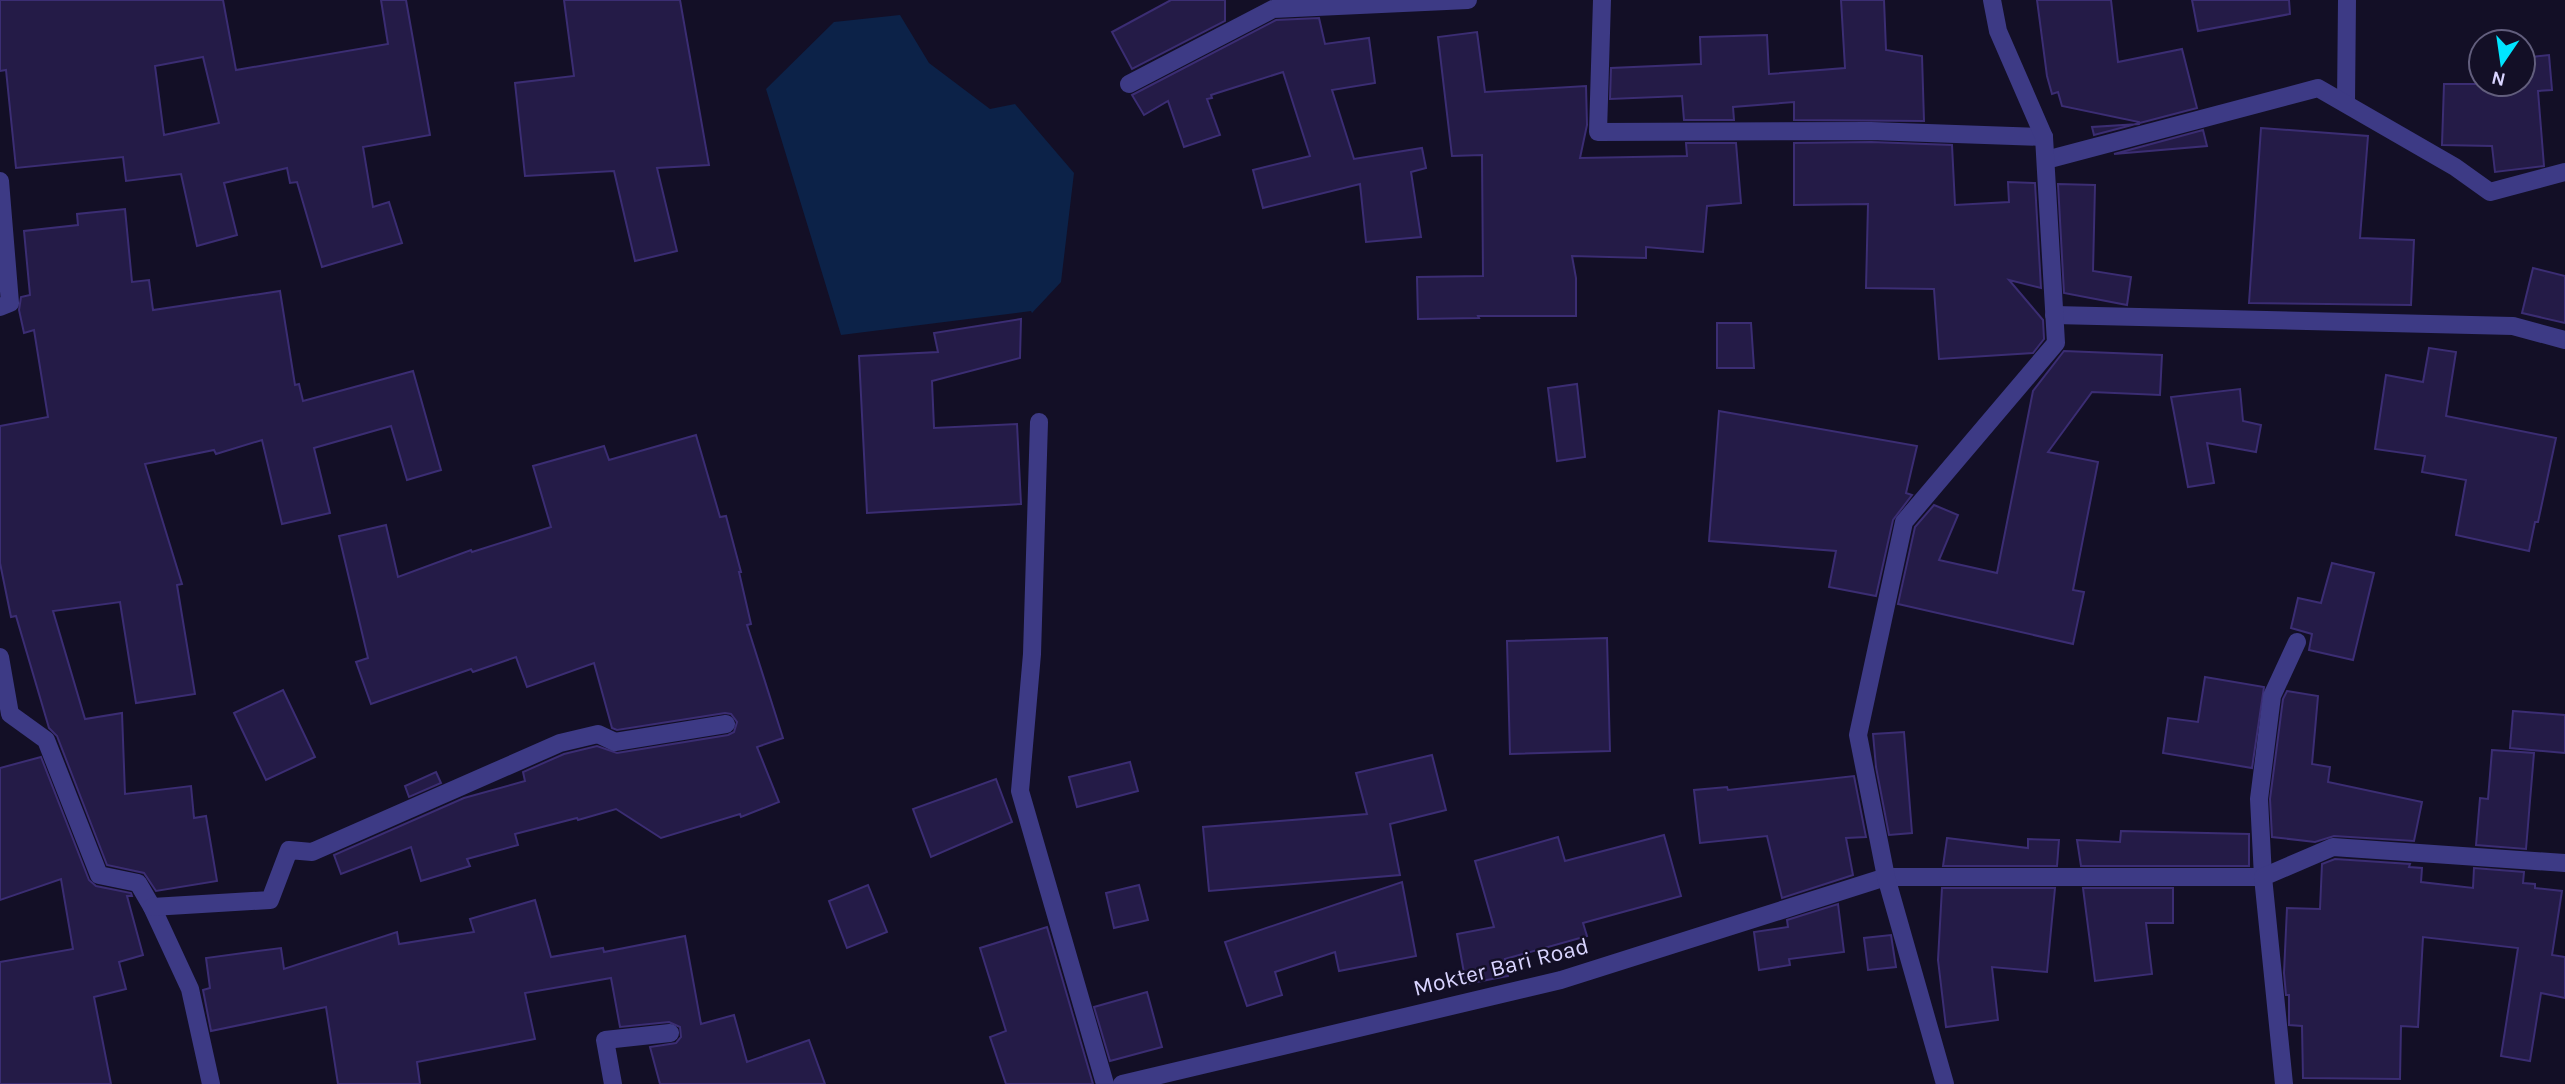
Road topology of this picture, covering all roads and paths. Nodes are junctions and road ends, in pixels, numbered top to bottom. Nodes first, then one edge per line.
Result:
1 (1468, 0) edge
2 (1602, 0) edge
3 (1992, 0) edge
4 (2347, 0) edge
5 (1129, 84) dead end
6 (2346, 103) junction
7 (2044, 137) junction
8 (2046, 160) junction
9 (2565, 172) edge
10 (0, 181) edge
11 (0, 307) edge
12 (2054, 315) junction
13 (2565, 340) edge
14 (1039, 422) dead end
15 (2297, 642) dead end
16 (0, 657) edge
17 (726, 724) dead end
18 (2565, 863) edge
19 (1886, 877) junction
20 (2263, 877) junction
21 (152, 907) junction
22 (670, 1033) dead end
23 (211, 1084) edge
24 (613, 1084) edge
25 (1105, 1084) edge
26 (1122, 1084) edge
27 (1945, 1084) edge
28 (2284, 1084) edge

1 - 5 street
2 - 7 street
3 - 7 street
4 - 6 street
6 - 8 street
6 - 9 street
7 - 8 street
8 - 12 street
10 - 11 street
12 - 13 street
12 - 19 street
14 - 25 street
15 - 20 street
16 - 21 street
17 - 21 street
18 - 20 street
19 - 20 street, Mokter Bari Road
19 - 26 street, Mokter Bari Road
19 - 27 street
20 - 28 street
21 - 23 street
22 - 24 street

